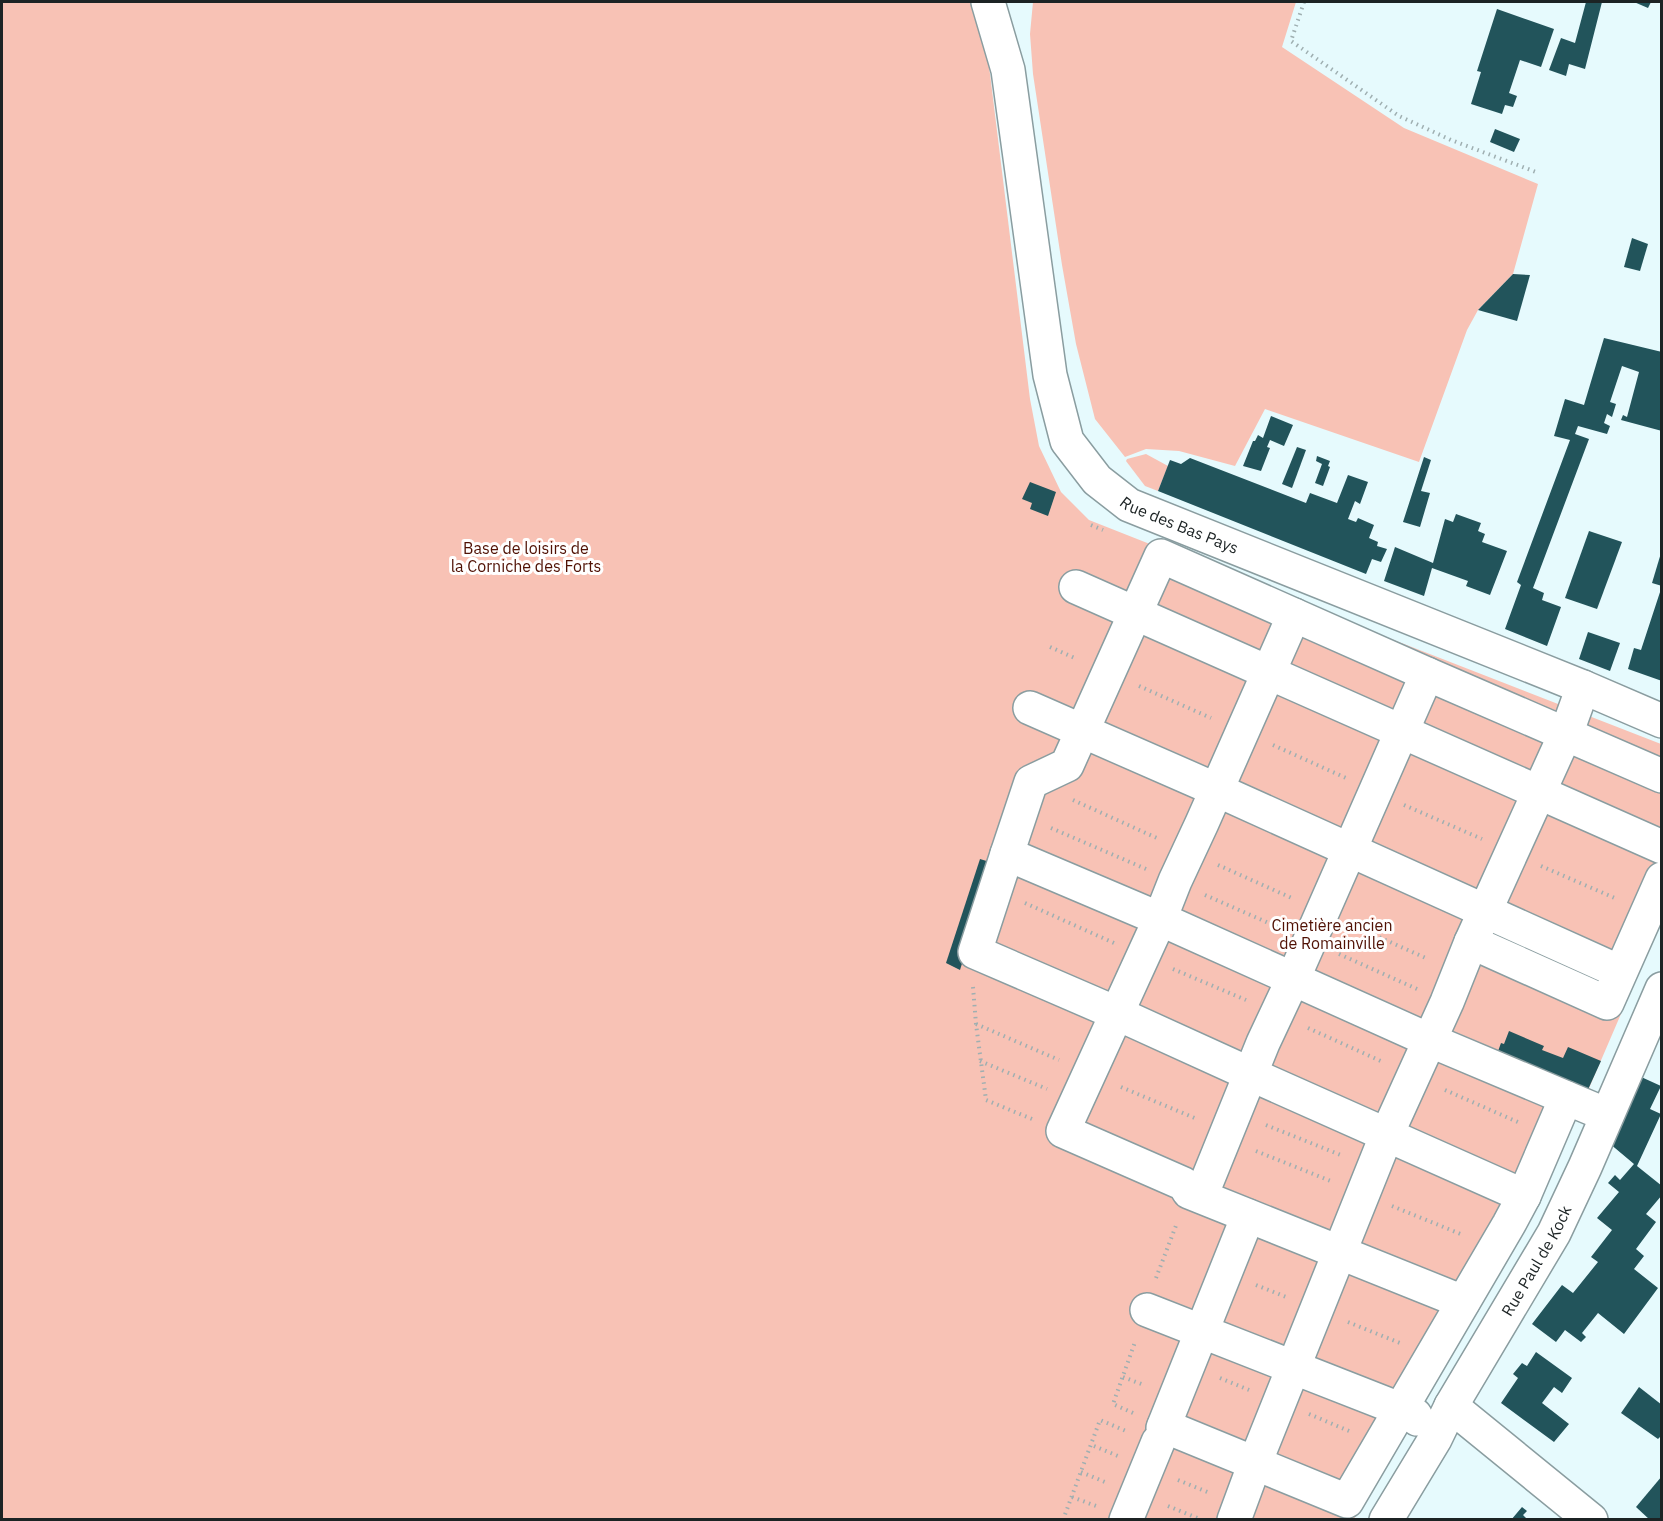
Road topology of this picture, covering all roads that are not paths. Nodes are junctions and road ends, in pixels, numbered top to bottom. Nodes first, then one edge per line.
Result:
1 (988, 2) edge
2 (1012, 2) edge
3 (1008, 70) junction
4 (1076, 587) dead end
5 (1136, 613) junction
6 (1294, 615) junction
7 (1269, 672) junction
8 (1427, 674) junction
9 (1583, 687) junction
10 (1030, 708) dead end
11 (1662, 722) edge
12 (1082, 731) junction
13 (1402, 731) junction
14 (1566, 735) junction
15 (1662, 776) edge
16 (1217, 790) junction
17 (1539, 793) junction
18 (1662, 847) edge
19 (1349, 851) junction
20 (1007, 854) junction
21 (1662, 879) edge
22 (1485, 912) junction
23 (1160, 919) junction
24 (1471, 942) junction
25 (1620, 972) junction
26 (1293, 979) junction
27 (1662, 989) edge
28 (1116, 1012) junction
29 (1429, 1040) junction
30 (1250, 1074) junction
31 (1566, 1098) junction
32 (1607, 1116) junction
33 (1387, 1134) junction
34 (1201, 1196) junction
35 (1524, 1196) junction
36 (1248, 1216) junction
37 (1340, 1253) junction
38 (1463, 1302) junction
39 (1147, 1310) dead end
40 (1202, 1332) junction
41 (1294, 1369) junction
42 (1451, 1406) junction
43 (1400, 1410) junction
44 (1435, 1439) junction
45 (1158, 1442) junction
46 (1244, 1492) edge
47 (1126, 1520) edge
48 (1333, 1520) edge
49 (1386, 1520) edge
50 (1591, 1520) edge

1 - 3 street, Rue des Bas Pays
2 - 3 street, Rue des Bas Pays
3 - 9 street, Rue des Bas Pays
4 - 5 street
5 - 6 street
5 - 7 street
5 - 12 street
6 - 7 street
6 - 8 street
7 - 13 street
7 - 16 street
8 - 13 street
8 - 14 street
9 - 11 street, Rue des Bas Pays
9 - 14 street
10 - 12 street
12 - 16 street
12 - 20 street
13 - 17 street
13 - 19 street
14 - 15 street
14 - 17 street
16 - 19 street
16 - 23 street
17 - 18 street
17 - 22 street
19 - 22 street
19 - 26 street
20 - 23 street
20 - 28 street
21 - 25 street
22 - 24 street
22 - 25 street
23 - 26 street
23 - 28 street
24 - 25 street
24 - 29 street
26 - 29 street
26 - 30 street
27 - 32 street, Rue Paul de Kock
28 - 30 street
28 - 34 street
29 - 31 street
29 - 33 street
30 - 33 street
30 - 34 street
31 - 32 street
31 - 35 street
32 - 42 street, Rue Paul de Kock
33 - 35 street
33 - 37 street
34 - 36 street
35 - 38 street
36 - 37 street
36 - 40 street
37 - 38 street
37 - 41 street
38 - 43 street
39 - 40 street
40 - 41 street
40 - 45 street
41 - 43 street
41 - 46 street
42 - 44 street, Rue Paul de Kock
42 - 50 street
43 - 44 street
43 - 46 street
44 - 49 street, Rue Paul de Kock
45 - 46 street
45 - 47 street
46 - 48 street

